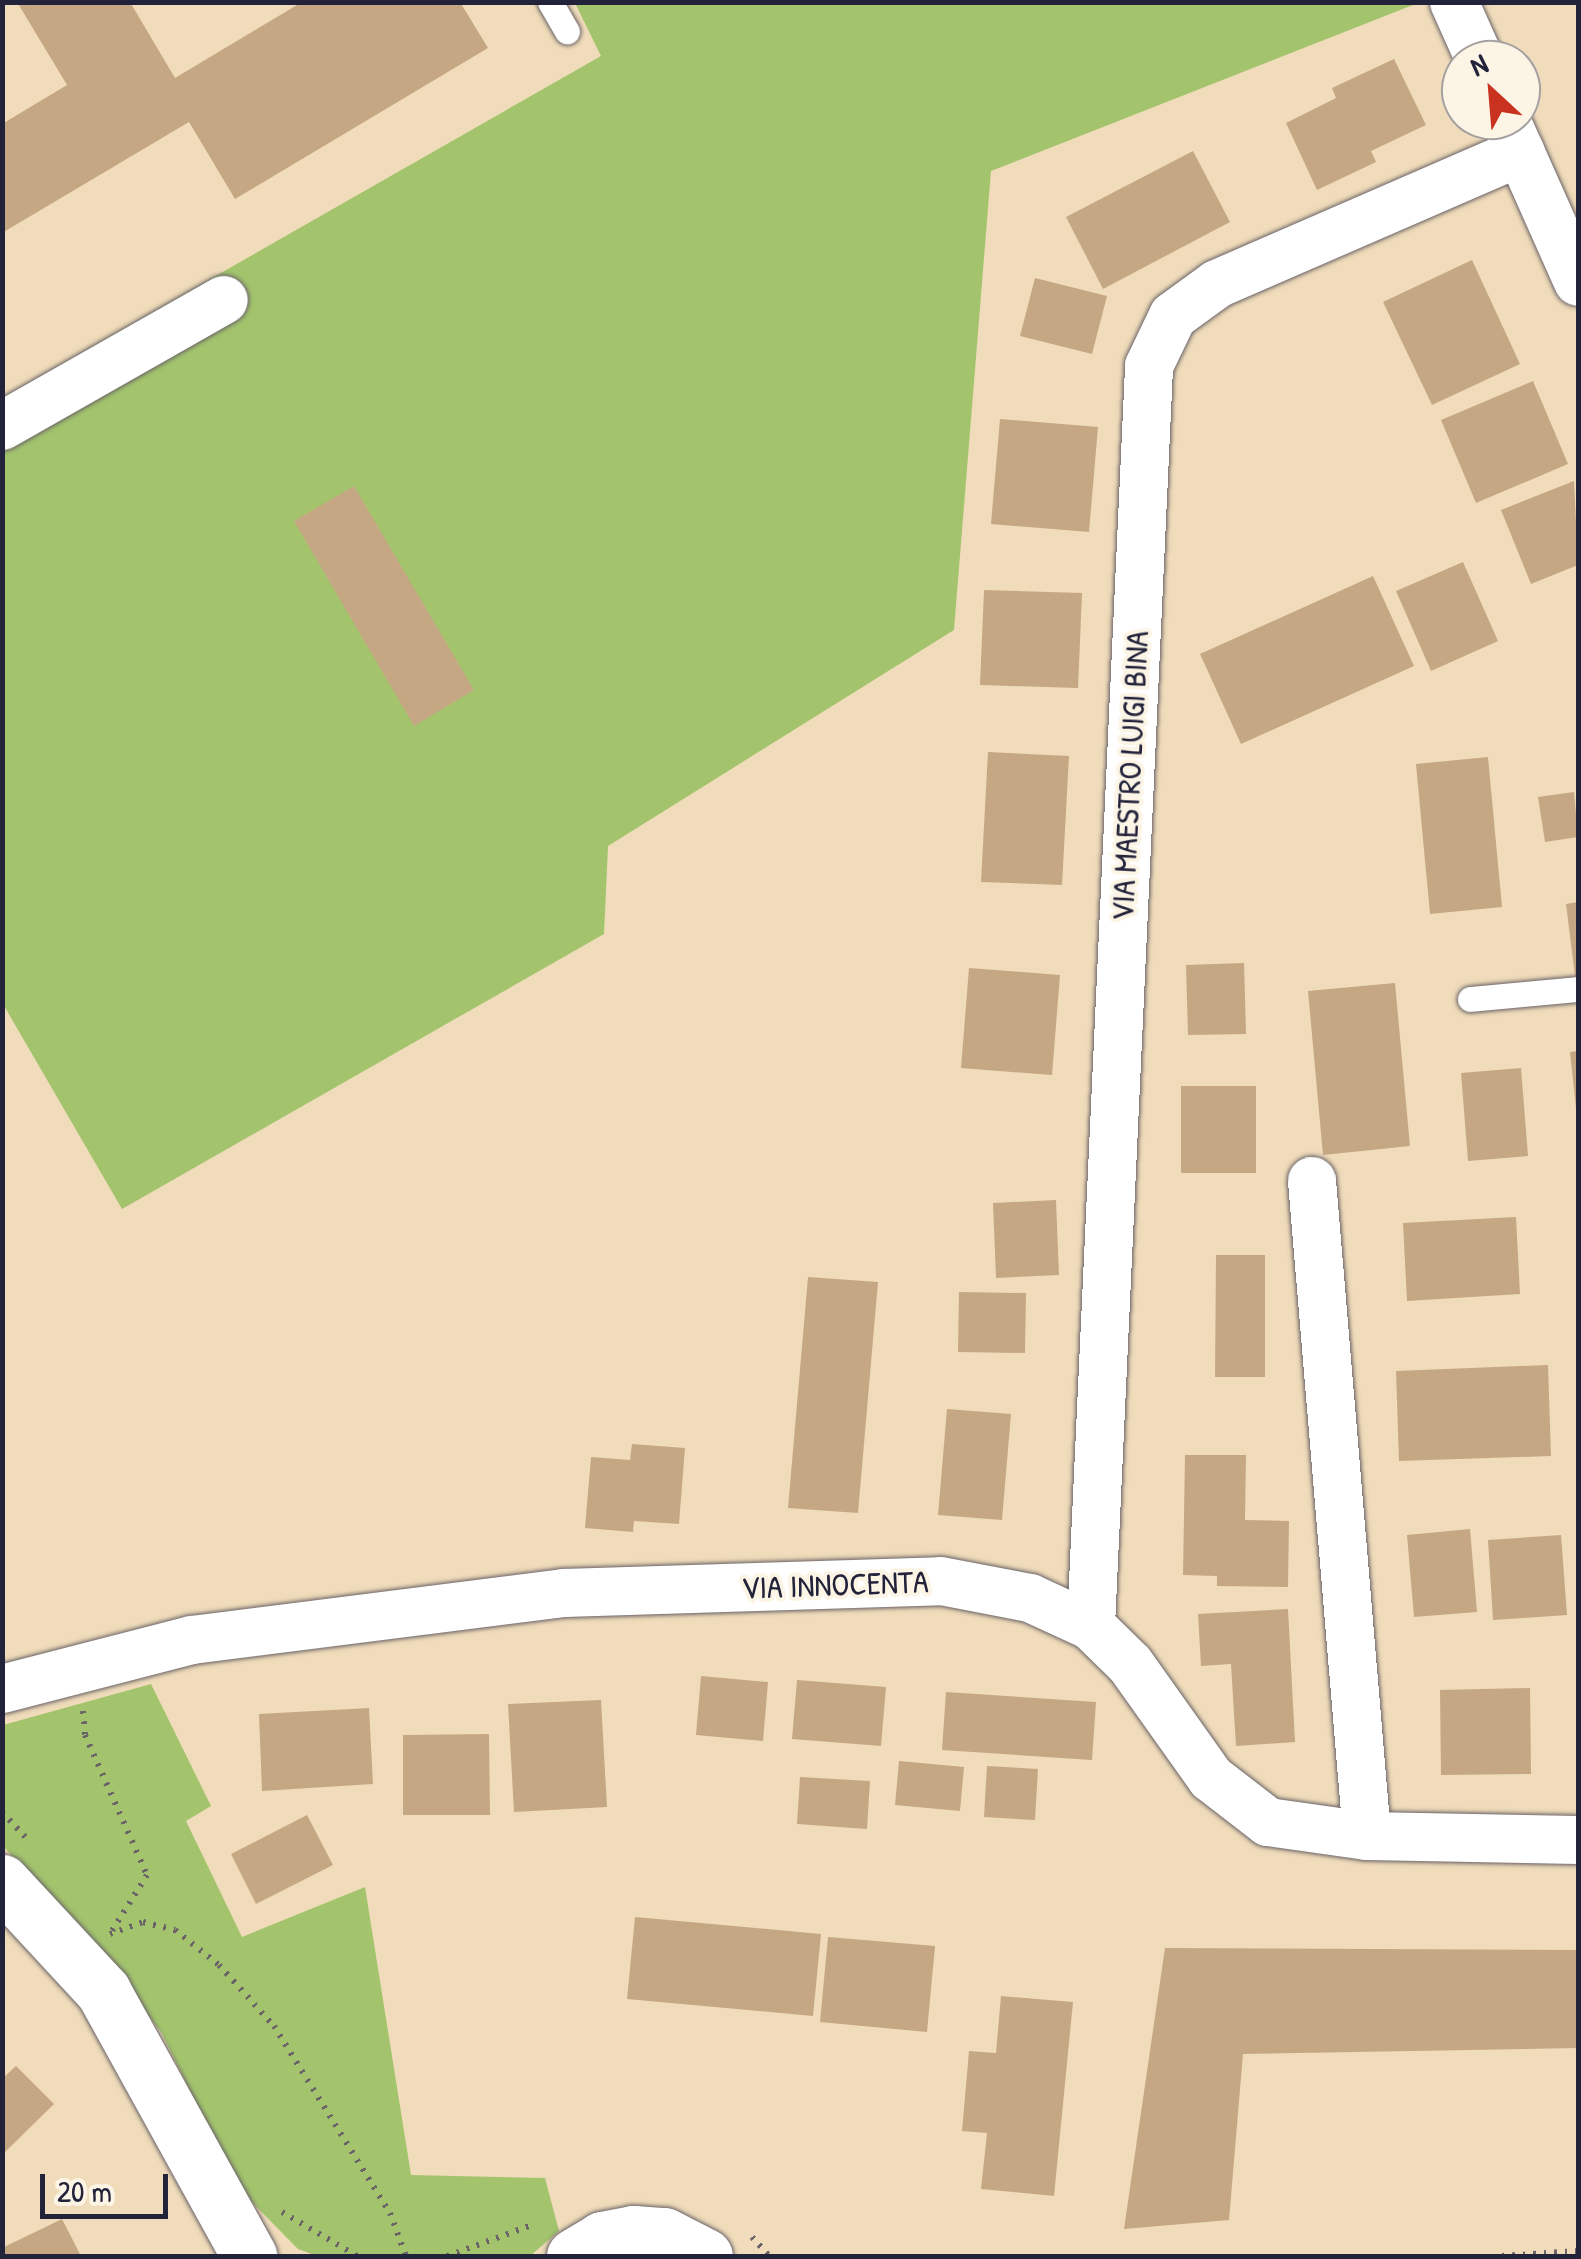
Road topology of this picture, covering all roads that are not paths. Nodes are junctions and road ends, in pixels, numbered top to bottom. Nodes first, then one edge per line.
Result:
1 (550, 2) edge
2 (1454, 2) edge
3 (567, 32) dead end
4 (1471, 40) edge
5 (1506, 140) edge
6 (1516, 140) edge
7 (1578, 282) edge
8 (224, 300) dead end
9 (2, 426) edge
10 (1578, 989) edge
11 (1470, 999) dead end
12 (1312, 1181) dead end
13 (1091, 1626) junction
14 (2, 1690) edge
15 (1368, 1836) junction
16 (1578, 1840) edge
17 (2, 1882) edge
18 (249, 2256) edge
19 (574, 2256) edge
20 (705, 2256) edge

1 - 3 lane
2 - 4 street
5 - 13 street, VIA MAESTRO LUIGI BINA
6 - 7 street
8 - 9 street
10 - 11 lane
12 - 15 street
13 - 14 street, VIA INNOCENTA
13 - 15 street, VIA INNOCENTA
15 - 16 street, VIA INNOCENTA
17 - 18 street
19 - 20 street

